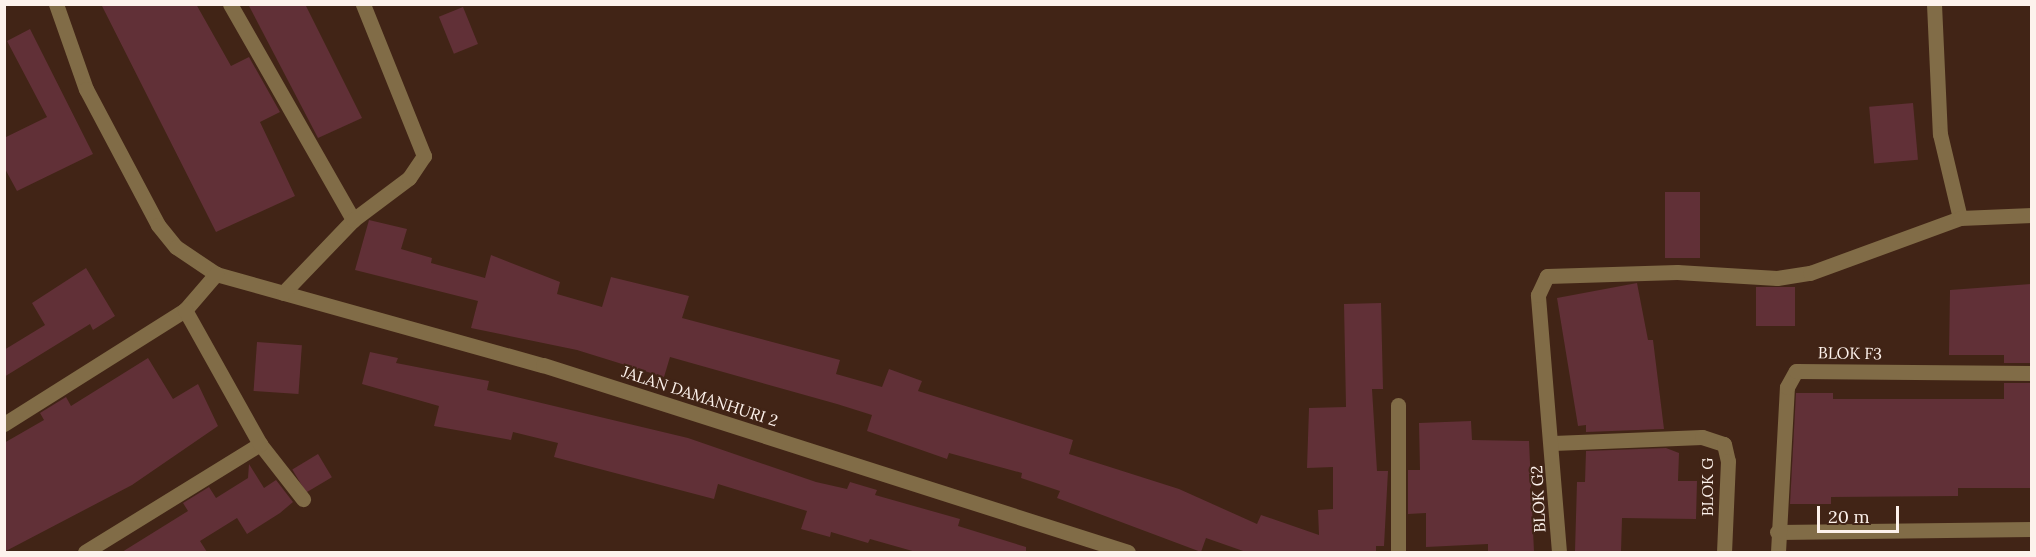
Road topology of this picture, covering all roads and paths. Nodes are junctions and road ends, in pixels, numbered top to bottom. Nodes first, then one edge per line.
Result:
1 (56, 4) edge
2 (230, 4) edge
3 (363, 4) edge
4 (1934, 4) edge
5 (2031, 215) edge
6 (1960, 218) junction
7 (353, 220) junction
8 (216, 274) junction
9 (283, 293) junction
10 (185, 310) junction
11 (2031, 373) edge
12 (1398, 405) dead end
13 (4, 424) edge
14 (1553, 443) junction
15 (260, 444) junction
16 (303, 499) dead end
17 (2031, 529) edge
18 (1777, 532) junction
19 (85, 552) edge
20 (1128, 552) edge
21 (1398, 552) edge
22 (1559, 552) edge
23 (1724, 552) edge
24 (1778, 552) edge

1 - 8 street, JALAN DAMANHURI 2
2 - 7 street
3 - 7 street
4 - 6 street
5 - 6 street
6 - 14 street, BLOK G2
7 - 9 street
8 - 9 street, JALAN DAMANHURI 2
8 - 10 street
9 - 20 street, JALAN DAMANHURI 2
10 - 13 street
10 - 15 street
11 - 18 street, BLOK F3
12 - 21 street
14 - 22 street, BLOK G2
14 - 23 street, BLOK G
15 - 16 street
15 - 19 street
17 - 18 street
18 - 24 street

